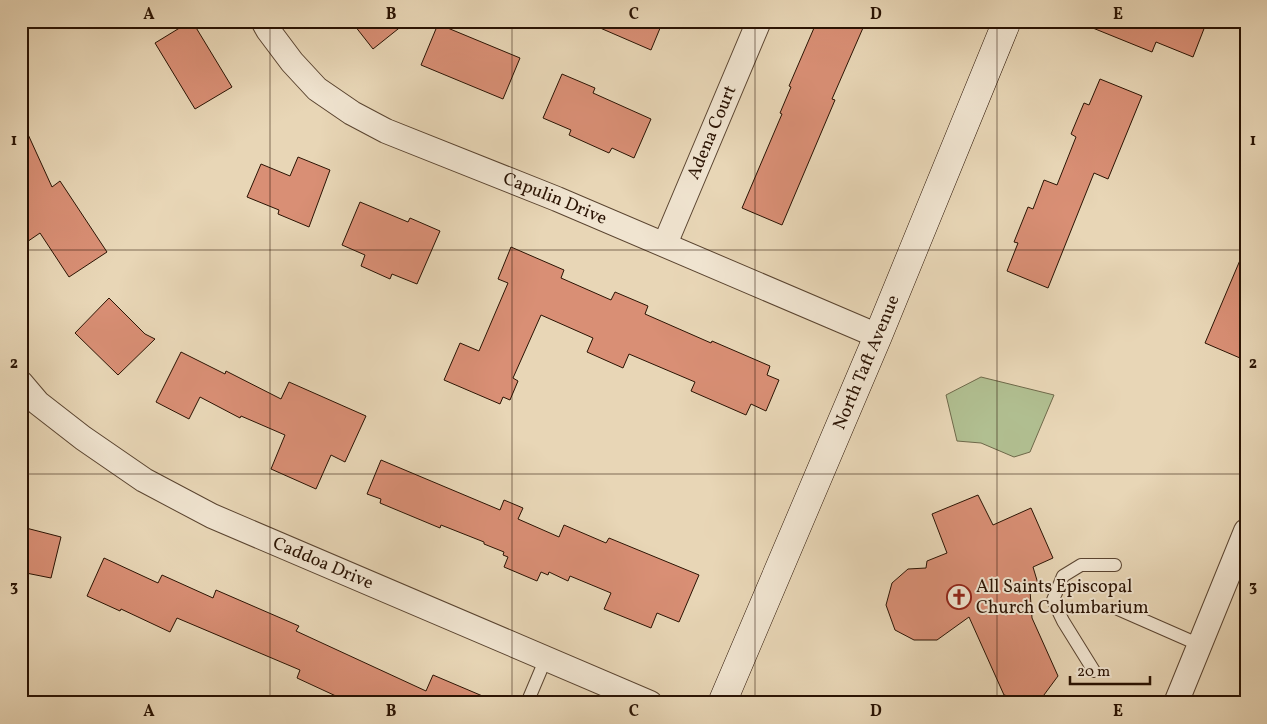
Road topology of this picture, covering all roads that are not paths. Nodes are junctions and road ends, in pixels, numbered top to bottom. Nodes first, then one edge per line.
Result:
1 (263, 21) edge
2 (759, 21) edge
3 (1007, 21) edge
4 (665, 244) junction
5 (878, 336) junction
6 (21, 384) edge
7 (1246, 532) edge
8 (1115, 565) dead end
9 (1118, 610) dead end
10 (1200, 645) junction
11 (546, 658) junction
12 (1094, 671) dead end
13 (527, 703) edge
14 (650, 703) edge
15 (722, 703) edge
16 (1176, 703) edge

1 - 4 street, Capulin Drive
2 - 4 street, Adena Court
3 - 5 main road, North Taft Avenue
4 - 5 street, Capulin Drive
5 - 15 main road, North Taft Avenue
6 - 11 street, Caddoa Drive
7 - 10 street
8 - 12 lane
9 - 10 lane
10 - 16 street
11 - 13 lane
11 - 14 street, Caddoa Drive

